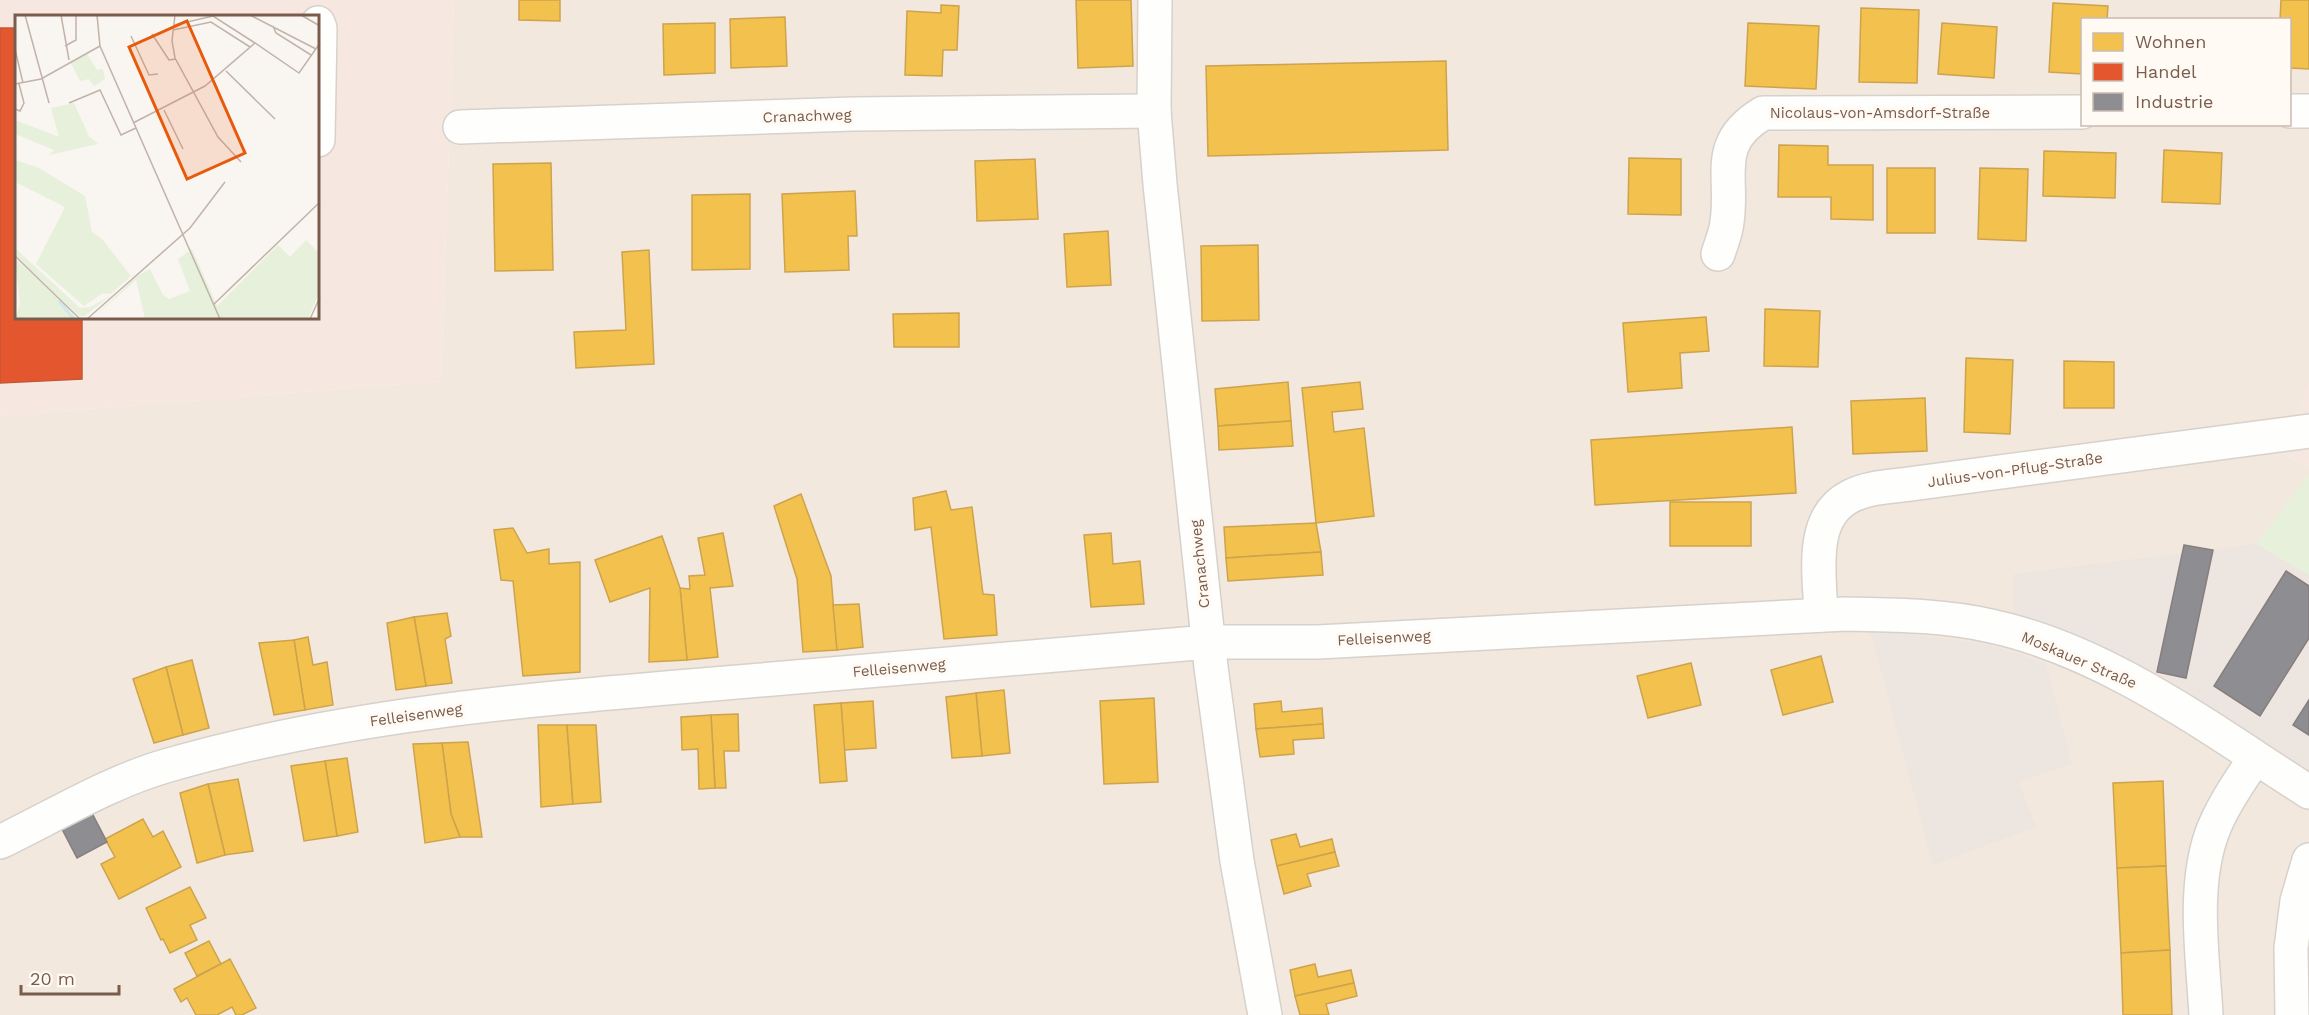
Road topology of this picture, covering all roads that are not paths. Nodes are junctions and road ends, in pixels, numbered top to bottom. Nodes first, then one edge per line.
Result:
1 (308, 0) edge
2 (1155, 0) edge
3 (315, 15) edge
4 (1154, 111) junction
5 (2291, 111) edge
6 (2309, 111) edge
7 (2081, 112) edge
8 (460, 127) dead end
9 (1718, 254) dead end
10 (2309, 430) edge
11 (1821, 615) junction
12 (1208, 642) junction
13 (2255, 758) junction
14 (2309, 792) edge
15 (0, 842) edge
16 (2309, 860) edge
17 (1264, 1015) edge
18 (2206, 1015) edge
19 (2292, 1015) edge

1 - 3 street
2 - 4 street, Cranachweg
4 - 8 street, Cranachweg
4 - 12 street, Cranachweg
5 - 6 street
7 - 9 street, Nicolaus-von-Amsdorf-Straße
10 - 11 street, Julius-von-Pflug-Straße
11 - 12 street, Felleisenweg
11 - 13 street, Moskauer Straße
12 - 15 street, Felleisenweg
12 - 17 street, Cranachweg
13 - 14 street, Moskauer Straße
13 - 18 street
16 - 19 street

